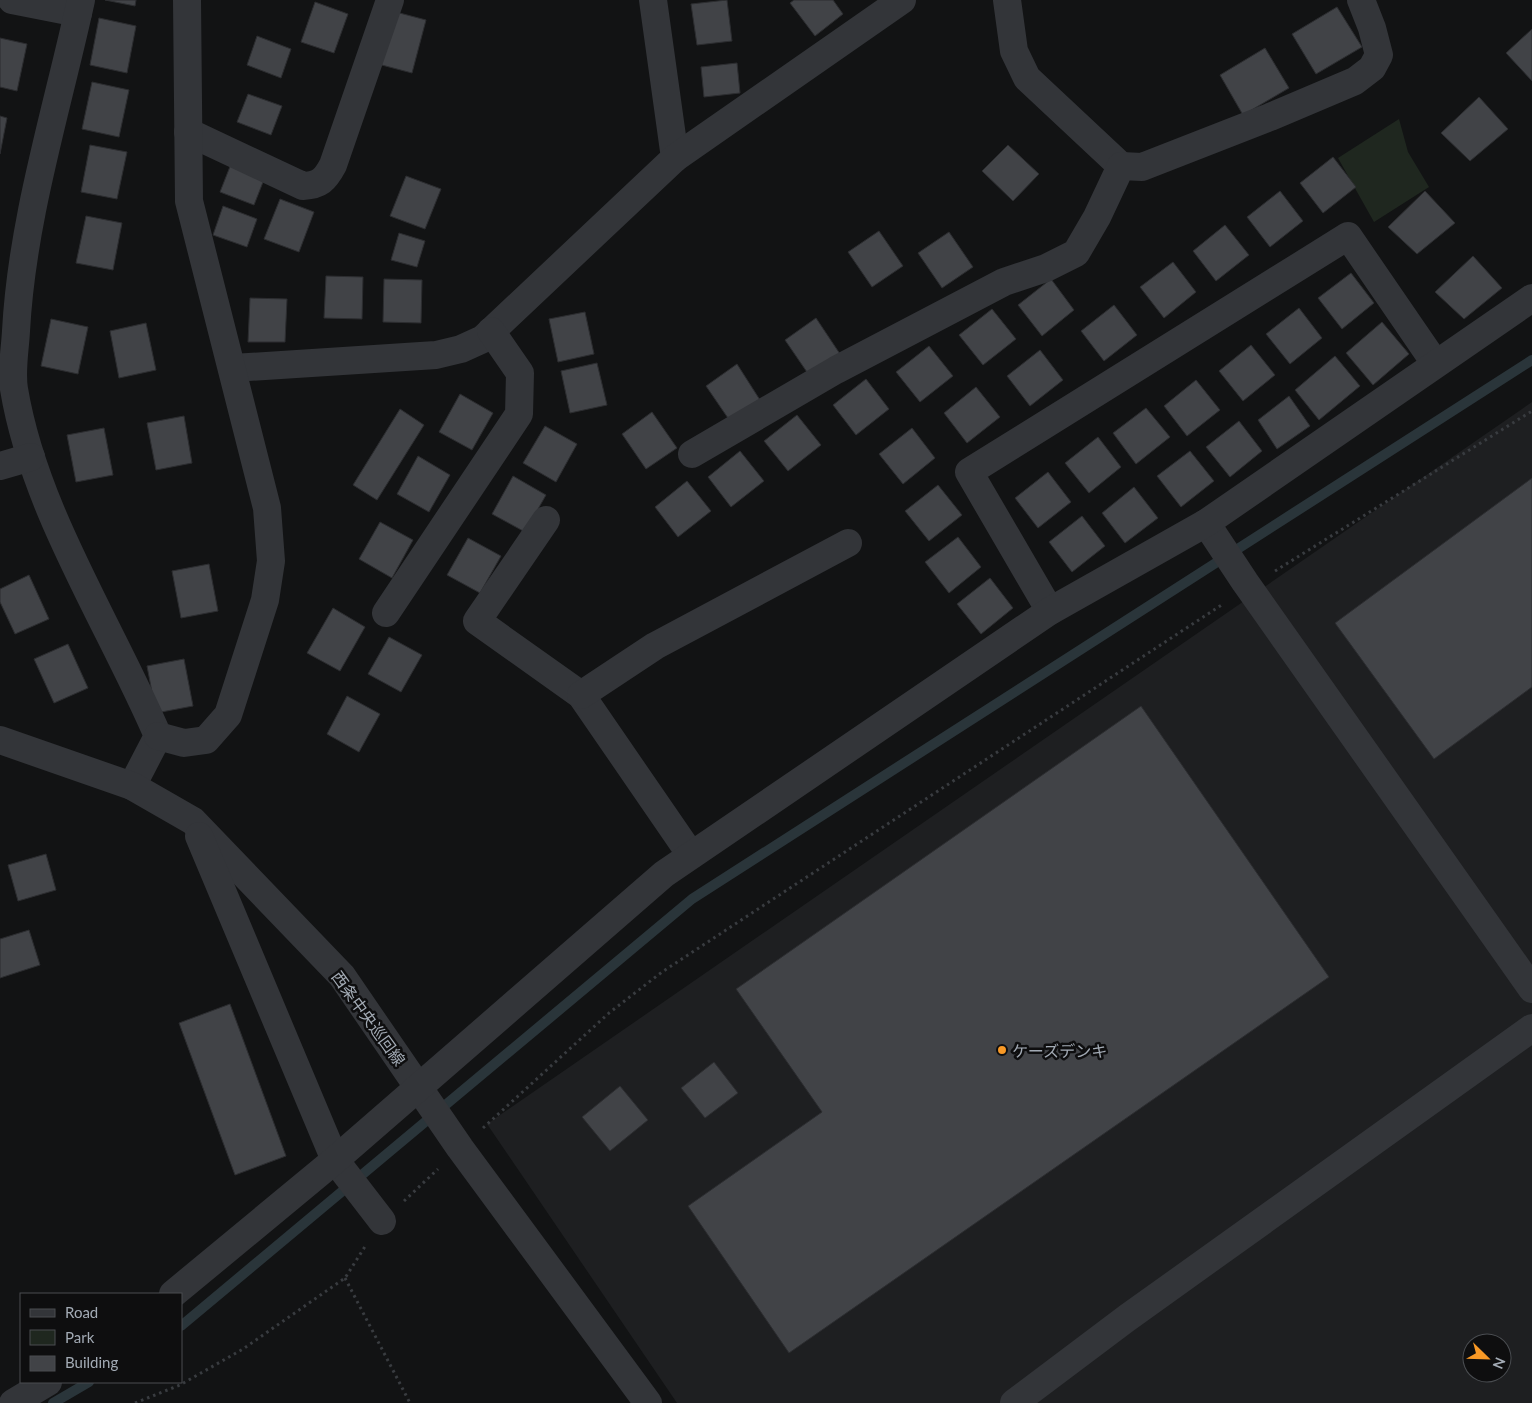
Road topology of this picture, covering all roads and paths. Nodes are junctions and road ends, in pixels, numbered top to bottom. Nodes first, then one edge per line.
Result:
1 (12, 0) edge
2 (187, 0) edge
3 (390, 0) edge
4 (653, 0) edge
5 (902, 0) edge
6 (1007, 0) edge
7 (1361, 0) edge
8 (79, 7) edge
9 (188, 132) junction
10 (675, 158) junction
11 (1121, 166) junction
12 (1532, 298) edge
13 (491, 331) junction
14 (1435, 363) junction
15 (232, 368) junction
16 (1532, 412) edge
17 (692, 454) dead end
18 (31, 457) junction
19 (0, 466) edge
20 (546, 520) dead end
21 (1211, 530) junction
22 (848, 543) dead end
23 (1247, 585) junction
24 (1050, 611) junction
25 (386, 613) dead end
26 (581, 695) junction
27 (158, 736) junction
28 (0, 740) edge
29 (132, 786) junction
30 (192, 821) junction
31 (691, 855) junction
32 (1532, 989) edge
33 (1532, 1028) edge
34 (418, 1087) junction
35 (460, 1148) junction
36 (335, 1160) junction
37 (382, 1221) junction
38 (345, 1278) junction
39 (174, 1293) edge
40 (46, 1383) edge
41 (13, 1403) edge
42 (135, 1403) edge
43 (410, 1403) edge
44 (648, 1403) edge
45 (1014, 1403) edge

1 - 8 street
2 - 9 street
3 - 9 street
4 - 10 street
5 - 10 street
6 - 11 street
7 - 11 street
8 - 18 street
9 - 15 street
10 - 13 street
11 - 17 street
12 - 14 street
13 - 15 street
13 - 25 street
14 - 21 street
14 - 24 street
15 - 27 street
16 - 23 path
18 - 19 street
18 - 27 street
20 - 26 street
21 - 23 street
21 - 24 street
22 - 26 street
23 - 32 street
23 - 35 path
24 - 31 street
26 - 31 street
27 - 29 street
28 - 29 street, 西条中央巡回線
29 - 30 street, 西条中央巡回線
30 - 34 street, 西条中央巡回線
30 - 36 street
31 - 34 street
33 - 45 street
34 - 35 street, 西条中央巡回線
34 - 36 street
35 - 37 path
35 - 44 street, 西条中央巡回線
36 - 37 street
36 - 39 street
37 - 38 path
38 - 42 path
38 - 43 path
40 - 41 street

